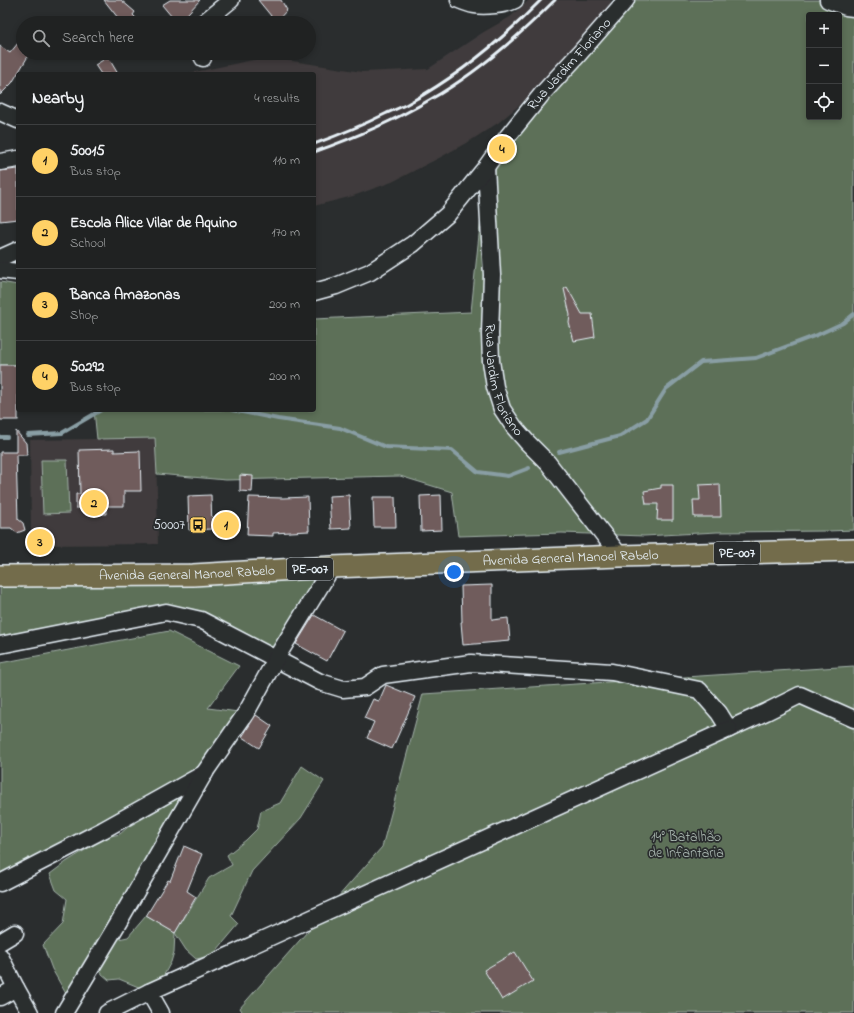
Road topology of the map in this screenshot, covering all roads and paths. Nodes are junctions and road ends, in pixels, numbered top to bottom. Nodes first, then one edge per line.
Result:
1 (231, 0) edge
2 (459, 0) edge
3 (515, 0) edge
4 (626, 0) edge
5 (828, 0) edge
6 (854, 8) edge
7 (212, 16) edge
8 (0, 112) edge
9 (16, 119) edge
10 (16, 159) edge
11 (0, 162) edge
12 (486, 167) junction
13 (16, 251) edge
14 (0, 258) edge
15 (0, 270) edge
16 (16, 272) edge
17 (316, 291) edge
18 (854, 550) edge
19 (620, 556) junction
20 (332, 567) junction
21 (0, 576) edge
22 (0, 644) edge
23 (275, 659) junction
24 (854, 719) edge
25 (729, 729) junction
26 (205, 772) junction
27 (0, 883) edge
28 (16, 933) dead end
29 (0, 942) edge
30 (0, 956) edge
31 (16, 988) junction
32 (149, 992) junction
33 (0, 997) edge
34 (30, 1013) edge
35 (64, 1013) edge
36 (107, 1013) edge
37 (161, 1013) edge

1 - 7 street
2 - 3 street
4 - 12 street, Rua Jardim Floriano
5 - 6 street
8 - 9 street
10 - 11 street
12 - 17 street, Rua Jardim Floriano
12 - 19 street, Rua Jardim Floriano
13 - 14 street
15 - 16 street
18 - 19 main road, Avenida General Manoel Rabelo / PE-007
19 - 20 main road, Avenida General Manoel Rabelo / PE-007
20 - 21 main road, Avenida General Manoel Rabelo / PE-007
20 - 23 street
22 - 23 street
23 - 25 street
23 - 26 street
24 - 25 street
25 - 32 street
26 - 27 street
26 - 35 street
28 - 29 street
30 - 31 street
31 - 33 street
31 - 34 street
32 - 36 street
32 - 37 street

